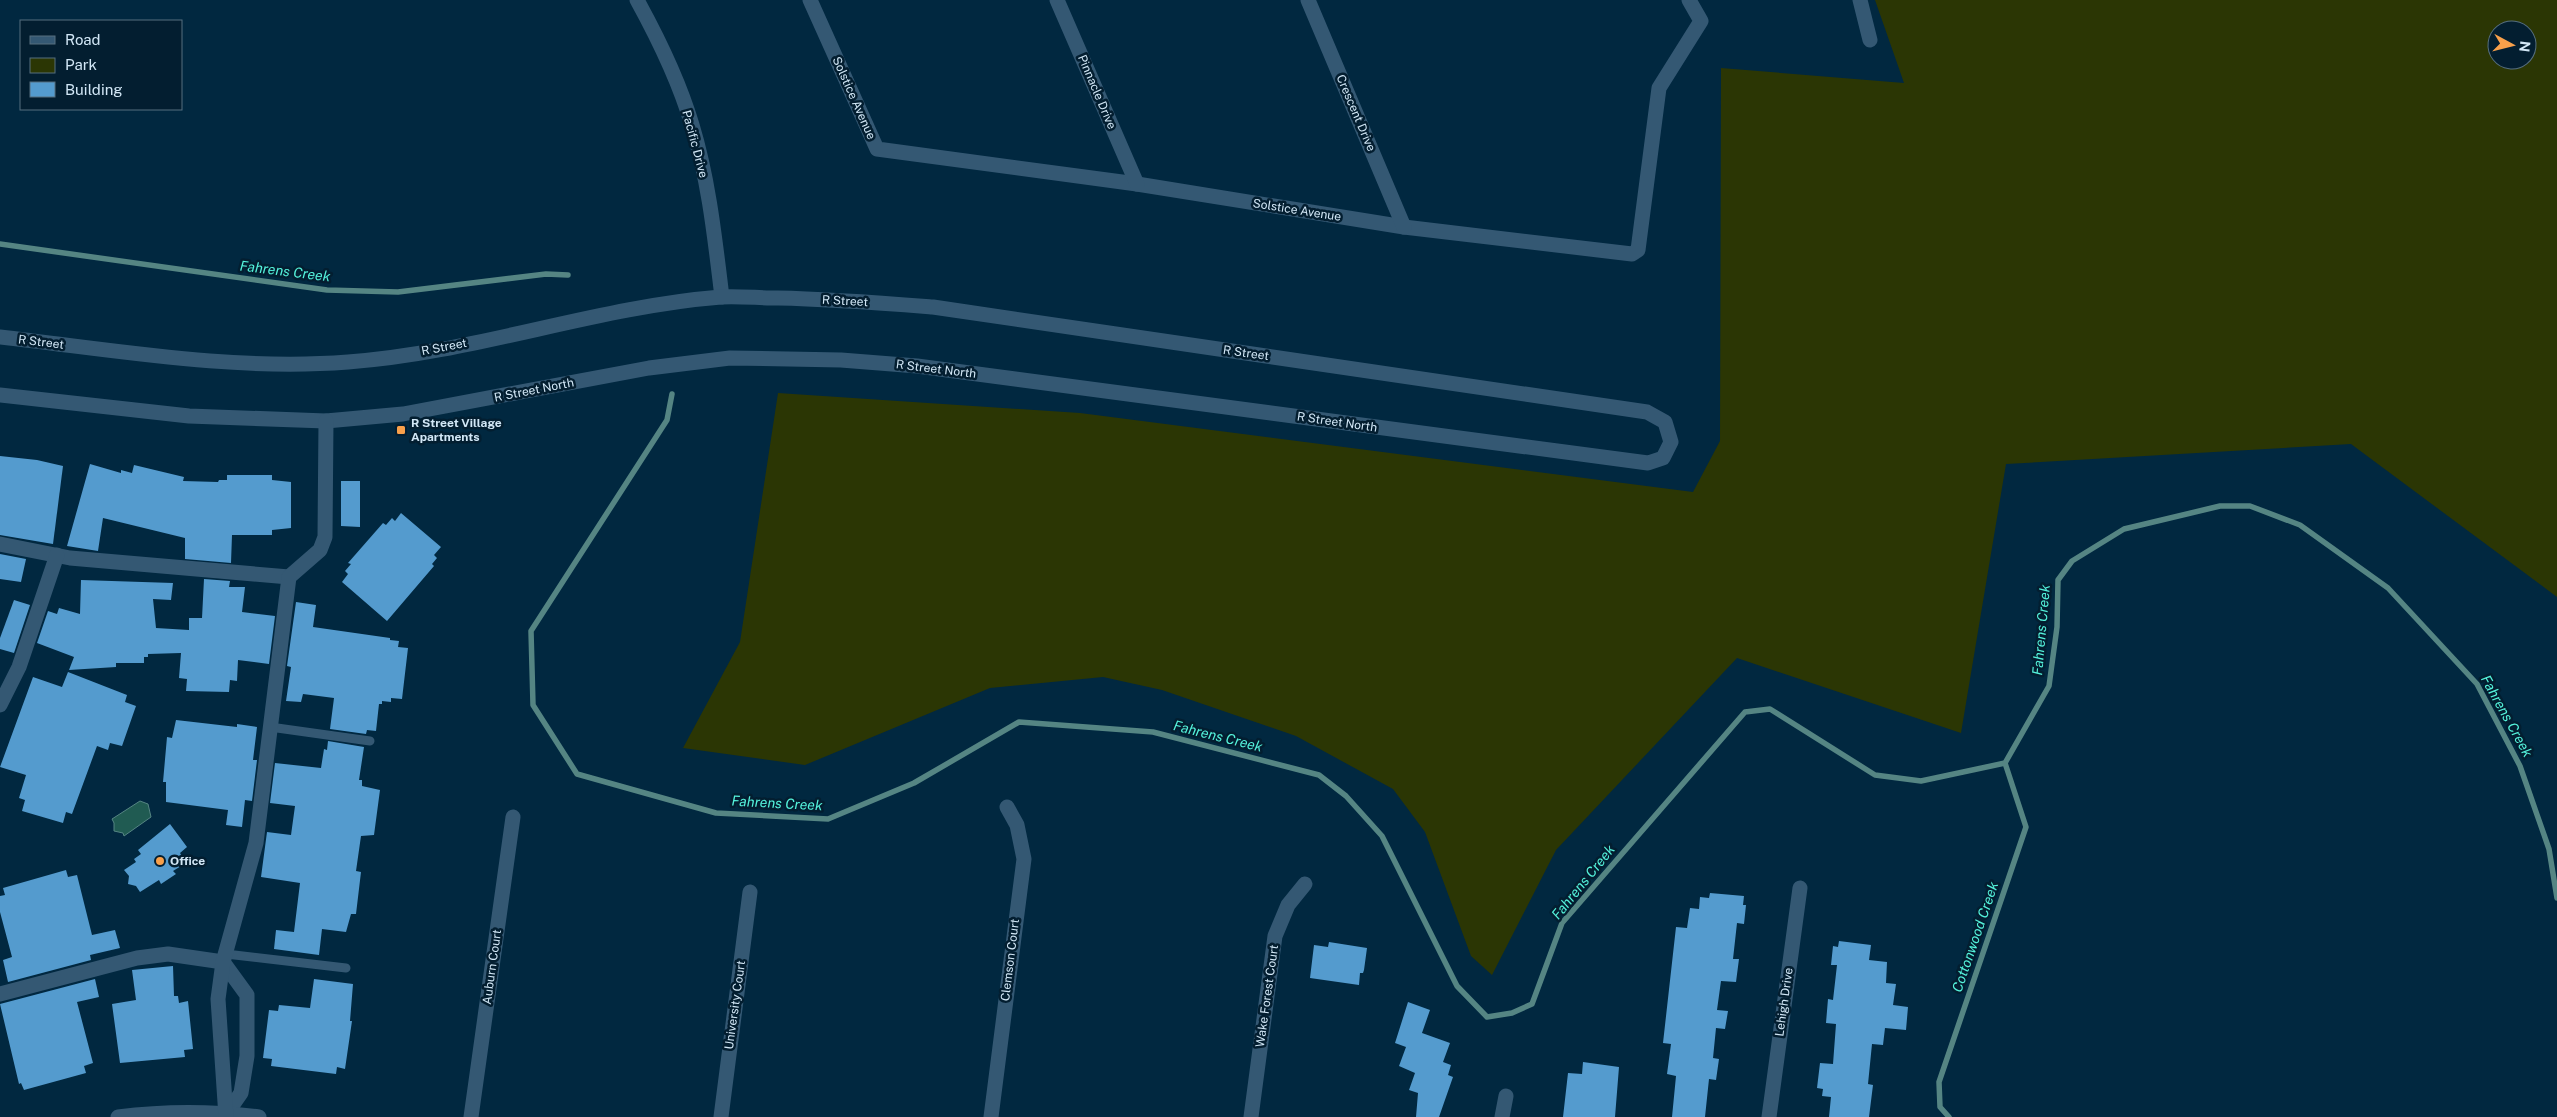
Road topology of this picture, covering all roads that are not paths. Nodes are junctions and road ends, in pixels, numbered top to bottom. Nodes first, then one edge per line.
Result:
1 (637, 0) edge
2 (810, 0) edge
3 (1058, 0) edge
4 (1308, 0) edge
5 (1690, 0) edge
6 (1860, 0) edge
7 (1870, 40) dead end
8 (1137, 184) junction
9 (1404, 226) junction
10 (722, 297) junction
11 (0, 337) edge
12 (0, 395) edge
13 (326, 421) junction
14 (1671, 442) joint
15 (0, 544) edge
16 (57, 555) junction
17 (289, 577) junction
18 (0, 705) edge
19 (270, 728) junction
20 (370, 742) dead end
21 (1007, 807) dead end
22 (513, 817) dead end
23 (1305, 884) dead end
24 (1800, 888) dead end
25 (750, 892) dead end
26 (224, 958) junction
27 (346, 968) dead end
28 (0, 994) edge
29 (1506, 1096) dead end
30 (227, 1115) edge
31 (118, 1117) edge
32 (258, 1117) edge
33 (471, 1117) edge
34 (721, 1117) edge
35 (991, 1117) edge
36 (1251, 1117) edge
37 (1502, 1117) edge
38 (1769, 1117) edge

1 - 10 street, Pacific Drive
2 - 8 street, Solstice Avenue
3 - 8 street, Pinnacle Drive
4 - 9 street, Crescent Drive
5 - 9 street, Solstice Avenue
6 - 7 street
8 - 9 street, Solstice Avenue
10 - 11 street, R Street
10 - 14 street, R Street
12 - 13 street, R Street North
13 - 14 street, R Street North
13 - 17 street
15 - 16 street
16 - 17 street
16 - 18 street
17 - 19 street
19 - 20 lane
19 - 26 street
21 - 35 street, Clemson Court
22 - 33 street, Auburn Court
23 - 36 street, Wake Forest Court
24 - 38 street, Lehigh Drive
25 - 34 street, University Court
26 - 27 lane
26 - 28 street
26 - 30 street
26 - 30 street
29 - 37 street
30 - 31 street
30 - 32 street

